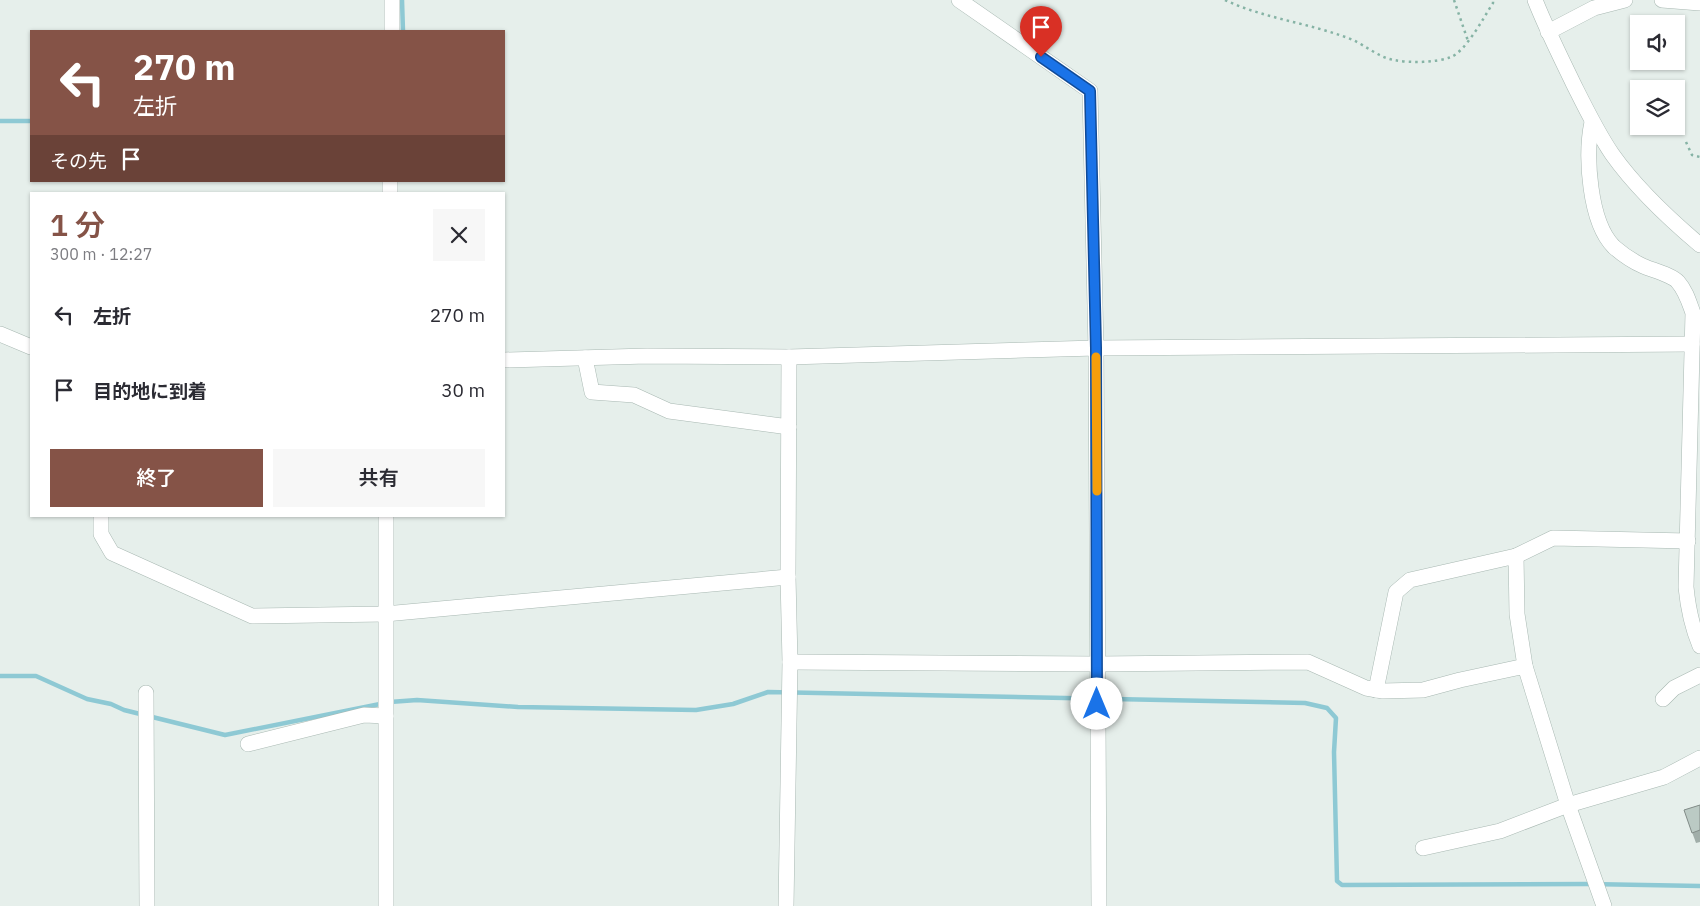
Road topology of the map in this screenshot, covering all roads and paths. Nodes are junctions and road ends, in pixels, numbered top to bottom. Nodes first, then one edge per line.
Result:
1 (392, 0) edge
2 (959, 0) edge
3 (1225, 0) edge
4 (1454, 0) edge
5 (1493, 0) edge
6 (1535, 0) edge
7 (1625, 0) edge
8 (1662, 0) edge
9 (1700, 4) edge
10 (392, 30) edge
11 (1548, 32) junction
12 (1468, 41) junction
13 (1592, 122) junction
14 (1686, 142) dead end
15 (1700, 157) edge
16 (1700, 244) edge
17 (0, 334) edge
18 (1692, 344) junction
19 (30, 347) edge
20 (1096, 348) junction
21 (790, 357) junction
22 (585, 358) junction
23 (505, 360) edge
24 (789, 426) junction
25 (101, 517) edge
26 (386, 517) edge
27 (1688, 541) junction
28 (1516, 556) junction
29 (788, 577) junction
30 (385, 614) junction
31 (1700, 646) edge
32 (790, 662) junction
33 (1098, 664) junction
34 (1525, 666) junction
35 (1700, 676) edge
36 (1376, 690) junction
37 (146, 693) dead end
38 (1663, 699) dead end
39 (386, 716) junction
40 (248, 744) dead end
41 (1700, 758) edge
42 (1568, 805) junction
43 (1423, 848) dead end
44 (147, 906) edge
45 (386, 906) edge
46 (786, 906) edge
47 (1098, 906) edge
48 (1604, 906) edge

1 - 10 street
2 - 20 street
3 - 12 path
4 - 12 path
5 - 12 path
6 - 11 street
7 - 11 street
8 - 9 street
11 - 13 street
13 - 16 street
13 - 18 street
14 - 15 path
17 - 19 street
18 - 20 street
18 - 27 street
20 - 21 street
20 - 33 street
21 - 22 street
21 - 24 street
22 - 23 street
22 - 24 street
24 - 29 street
25 - 30 street
26 - 30 street
27 - 28 street
27 - 31 street
28 - 34 street
28 - 36 street
29 - 30 street
29 - 32 street
30 - 39 street
32 - 33 street
32 - 46 street
33 - 36 street
33 - 47 street
34 - 36 street
34 - 42 street
35 - 38 street
37 - 44 street
39 - 40 street
39 - 45 street
41 - 42 street
42 - 43 street
42 - 48 street

